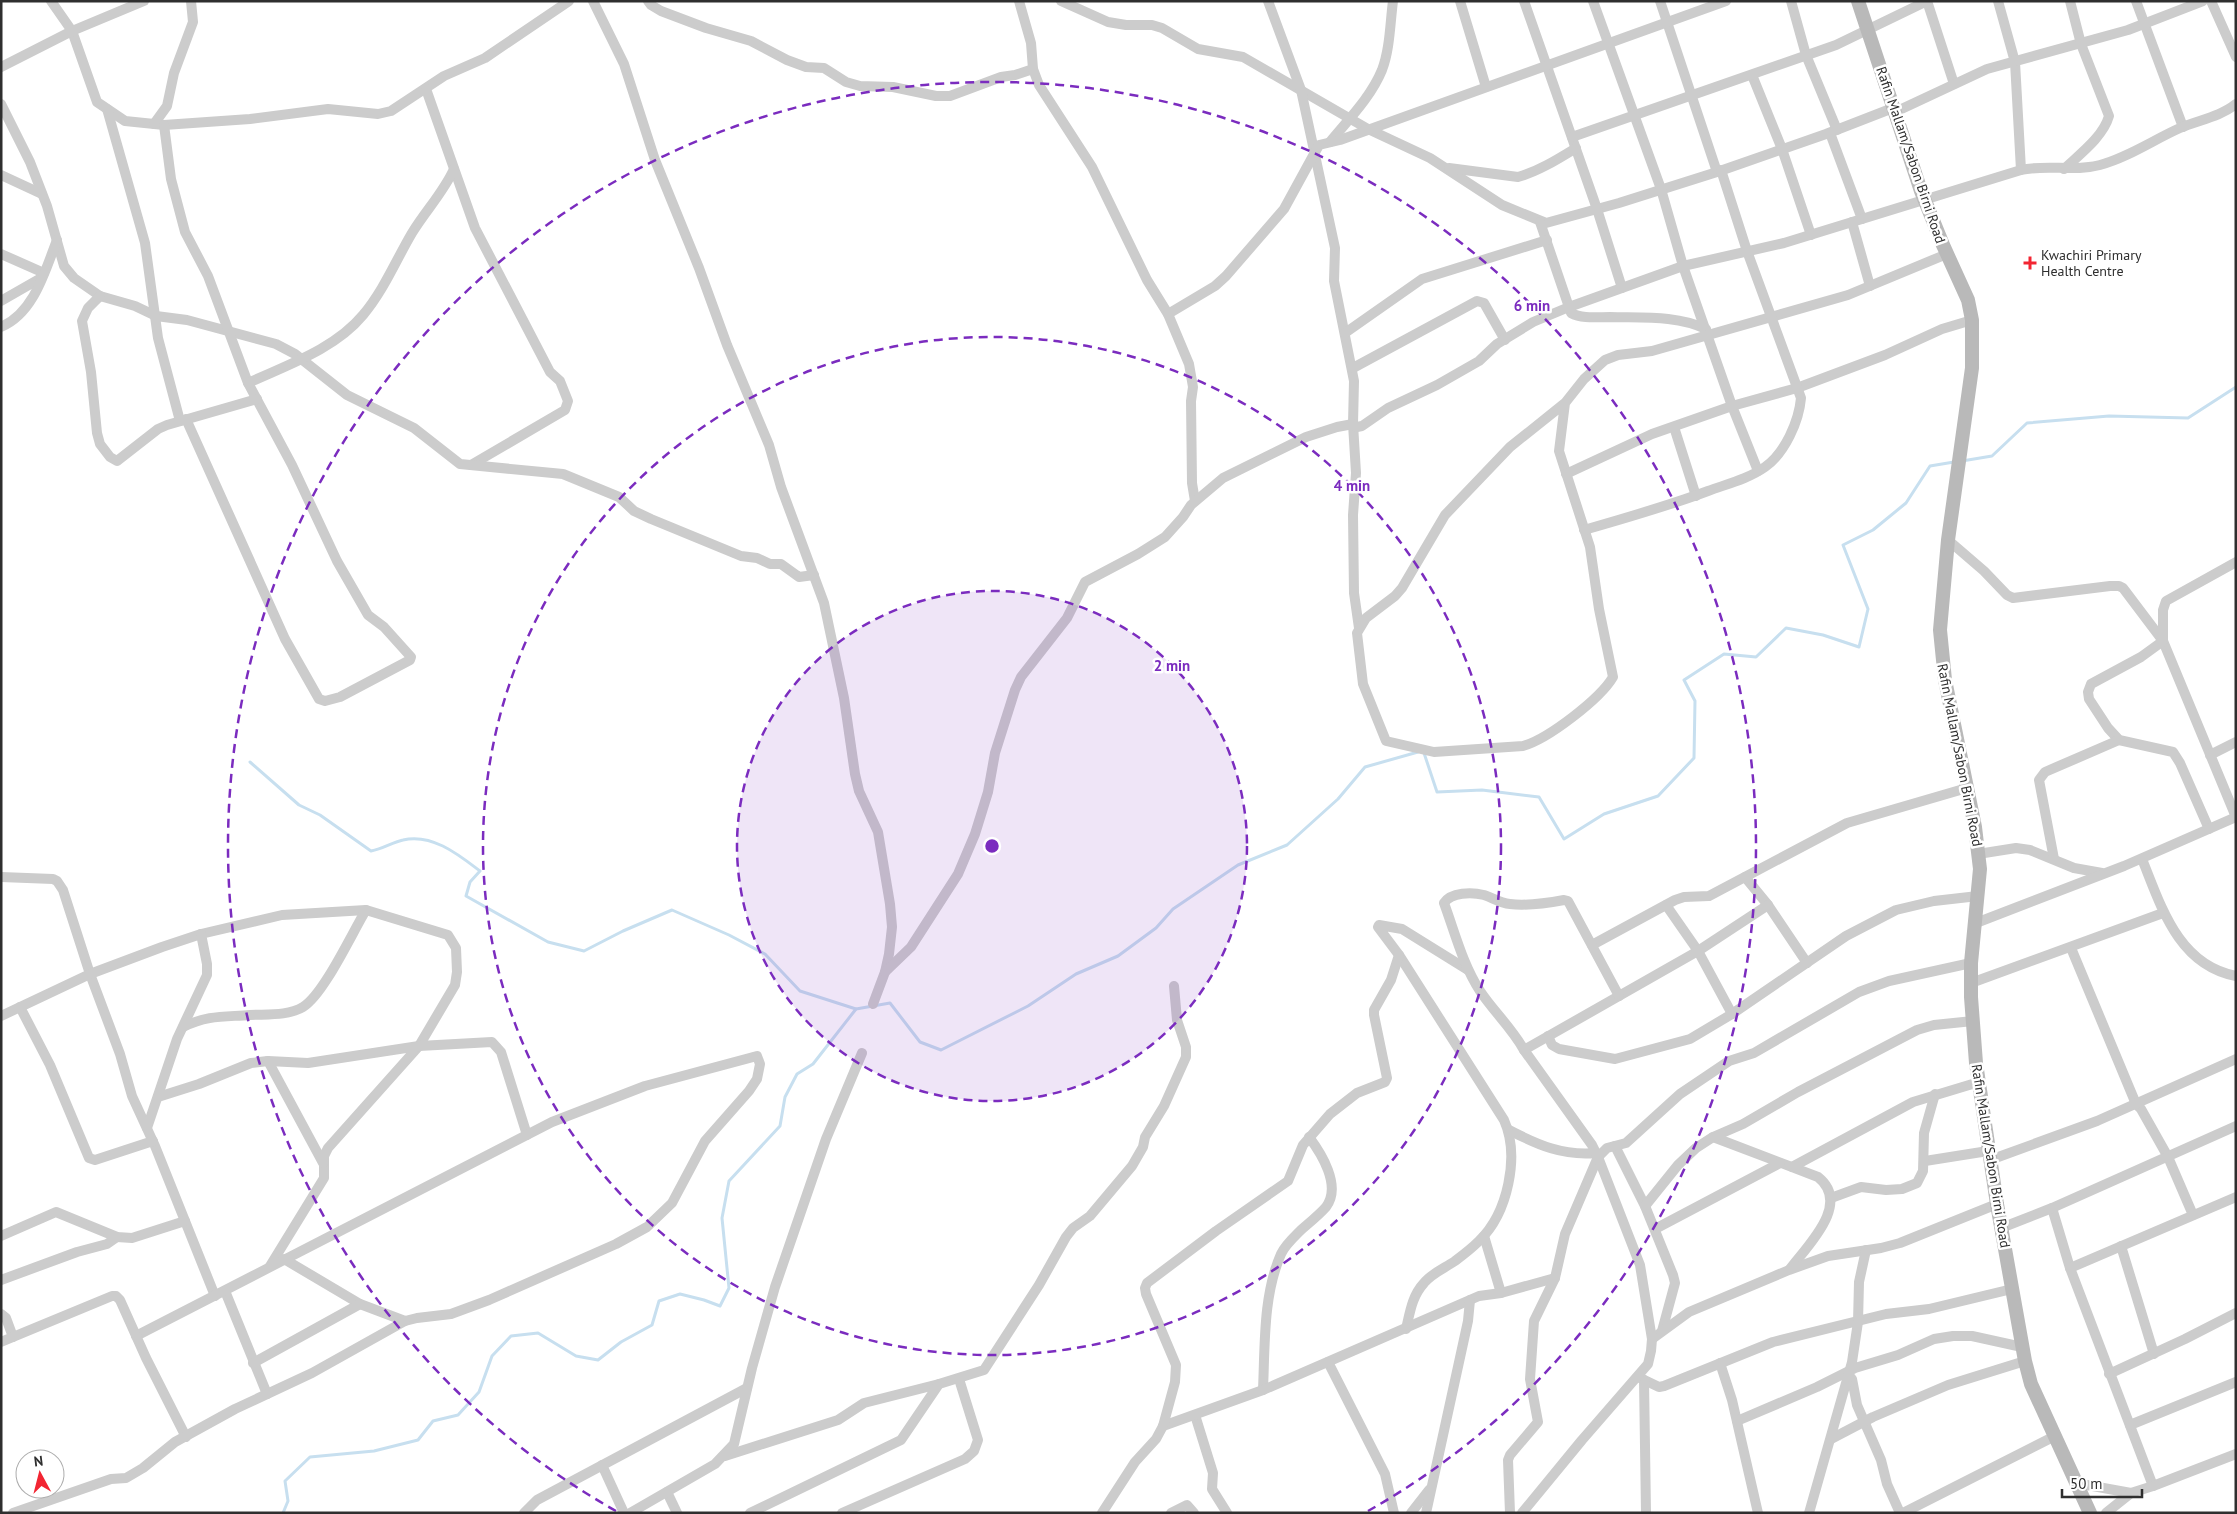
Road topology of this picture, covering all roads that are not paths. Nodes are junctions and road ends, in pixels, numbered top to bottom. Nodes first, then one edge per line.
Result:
1 (51, 1) edge
2 (144, 1) edge
3 (191, 1) edge
4 (569, 1) edge
5 (593, 1) edge
6 (648, 1) edge
7 (1019, 1) edge
8 (1061, 1) edge
9 (1268, 1) edge
10 (1393, 1) edge
11 (1460, 1) edge
12 (1524, 1) edge
13 (1593, 1) edge
14 (1660, 1) edge
15 (1791, 1) edge
16 (1858, 1) edge
17 (1927, 1) edge
18 (1998, 1) edge
19 (2070, 1) edge
20 (2136, 1) edge
21 (2203, 1) edge
22 (2211, 1) edge
23 (1723, 2) edge
24 (1668, 22) junction
25 (2143, 24) junction
26 (1868, 30) junction
27 (72, 31) junction
28 (1607, 44) junction
29 (2081, 44) junction
30 (1806, 55) junction
31 (2236, 57) edge
32 (2015, 62) junction
33 (1547, 66) junction
34 (1, 67) edge
35 (1033, 69) junction
36 (1752, 75) junction
37 (1954, 84) junction
38 (1486, 87) junction
39 (426, 89) junction
40 (1301, 90) junction
41 (1691, 95) junction
42 (1, 104) edge
43 (2236, 104) edge
44 (107, 109) junction
45 (1894, 110) junction
46 (1634, 115) junction
47 (1350, 118) junction
48 (159, 125) junction
49 (2183, 127) junction
50 (1368, 129) junction
51 (1833, 131) junction
52 (1572, 137) junction
53 (1330, 142) junction
54 (1576, 148) junction
55 (1782, 149) junction
56 (1315, 154) junction
57 (1444, 167) junction
58 (454, 169) junction
59 (2064, 169) junction
60 (2021, 170) junction
61 (1719, 171) junction
62 (1, 175) edge
63 (1661, 190) junction
64 (42, 194) junction
65 (1924, 200) junction
66 (1597, 209) junction
67 (1857, 221) junction
68 (1540, 222) junction
69 (1811, 234) junction
70 (57, 240) junction
71 (1546, 240) junction
72 (1747, 251) junction
73 (1, 254) edge
74 (1946, 254) junction
75 (1683, 266) junction
76 (43, 275) junction
77 (1870, 286) junction
78 (1622, 288) junction
79 (100, 296) junction
80 (1, 301) edge
81 (1569, 307) junction
82 (1168, 314) junction
83 (156, 316) junction
84 (1772, 317) junction
85 (1972, 320) junction
86 (1, 326) edge
87 (228, 330) junction
88 (1707, 332) junction
89 (1345, 333) junction
90 (1505, 340) junction
91 (301, 358) junction
92 (1352, 368) junction
93 (248, 383) junction
94 (1796, 388) junction
95 (257, 399) junction
96 (1565, 403) junction
97 (1732, 406) junction
98 (183, 420) junction
99 (1353, 424) junction
100 (1674, 427) junction
101 (470, 466) junction
102 (1758, 471) junction
103 (1566, 474) junction
104 (1696, 496) junction
105 (1195, 501) junction
106 (1584, 530) junction
107 (1948, 540) junction
108 (2236, 562) edge
109 (814, 575) junction
110 (1359, 628) junction
111 (2163, 641) junction
112 (2119, 740) junction
113 (2236, 742) edge
114 (2210, 755) junction
115 (1967, 788) junction
116 (2236, 817) edge
117 (2209, 829) junction
118 (1978, 854) junction
119 (2054, 859) junction
120 (2142, 859) junction
121 (2103, 874) junction
122 (1745, 877) junction
123 (1, 878) edge
124 (1978, 896) junction
125 (1666, 905) junction
126 (1768, 905) junction
127 (366, 910) junction
128 (2164, 912) junction
129 (1976, 923) junction
130 (201, 934) junction
131 (1592, 945) junction
132 (2071, 948) junction
133 (1698, 951) junction
134 (1399, 955) junction
135 (1807, 963) junction
136 (1972, 963) junction
137 (1468, 970) junction
138 (885, 972) junction
139 (90, 974) junction
140 (2236, 976) edge
141 (1971, 983) junction
142 (1174, 986) dead end
143 (1619, 996) junction
144 (872, 1004) dead end
145 (20, 1007) junction
146 (1732, 1014) junction
147 (1, 1016) edge
148 (1973, 1021) junction
149 (183, 1028) junction
150 (1548, 1036) junction
151 (419, 1046) junction
152 (1524, 1050) junction
153 (862, 1053) dead end
154 (2236, 1059) edge
155 (268, 1061) junction
156 (1979, 1082) junction
157 (1934, 1094) junction
158 (158, 1097) junction
159 (2136, 1104) junction
160 (2236, 1126) edge
161 (147, 1128) junction
162 (1509, 1130) junction
163 (528, 1135) junction
164 (1309, 1137) junction
165 (1713, 1137) junction
166 (153, 1142) junction
167 (1615, 1146) junction
168 (1597, 1155) junction
169 (1989, 1155) junction
170 (2168, 1157) junction
171 (1925, 1161) junction
172 (1780, 1163) junction
173 (324, 1164) junction
174 (1792, 1167) junction
175 (2236, 1197) edge
176 (1831, 1198) junction
177 (1997, 1204) junction
178 (1645, 1206) junction
179 (2052, 1208) junction
180 (2193, 1215) junction
181 (185, 1221) junction
182 (2001, 1228) junction
183 (1655, 1229) junction
184 (1, 1236) edge
185 (1484, 1236) junction
186 (118, 1237) junction
187 (2121, 1246) junction
188 (1866, 1250) junction
189 (284, 1259) junction
190 (270, 1267) junction
191 (2070, 1268) junction
192 (1789, 1270) junction
193 (1555, 1278) junction
194 (1, 1280) edge
195 (2012, 1289) junction
196 (220, 1293) junction
197 (1501, 1293) junction
198 (1470, 1300) junction
199 (360, 1304) junction
200 (2236, 1313) edge
201 (1, 1314) edge
202 (405, 1321) junction
203 (1858, 1322) junction
204 (1406, 1329) junction
205 (1662, 1331) junction
206 (136, 1336) junction
207 (13, 1337) junction
208 (1652, 1339) junction
209 (1, 1342) edge
210 (2022, 1347) junction
211 (2154, 1354) junction
212 (2025, 1361) junction
213 (1328, 1362) junction
214 (253, 1363) junction
215 (1720, 1363) junction
216 (1848, 1373) junction
217 (2109, 1374) junction
218 (1641, 1378) junction
219 (959, 1380) junction
220 (2236, 1382) edge
221 (939, 1384) junction
222 (747, 1388) junction
223 (1263, 1390) junction
224 (267, 1394) junction
225 (1195, 1415) junction
226 (1737, 1421) junction
227 (1865, 1421) junction
228 (2130, 1425) junction
229 (1163, 1426) junction
230 (2055, 1436) junction
231 (186, 1437) junction
232 (1831, 1439) junction
233 (2236, 1454) edge
234 (725, 1456) junction
235 (602, 1465) junction
236 (2076, 1483) junction
237 (2153, 1486) junction
238 (1430, 1489) junction
239 (667, 1492) junction
240 (2131, 1493) junction
241 (13, 1513) edge
242 (524, 1513) edge
243 (624, 1513) edge
244 (630, 1513) edge
245 (677, 1513) edge
246 (750, 1513) edge
247 (842, 1513) edge
248 (1102, 1513) edge
249 (1171, 1513) edge
250 (1194, 1513) edge
251 (1227, 1513) edge
252 (1394, 1513) edge
253 (1411, 1513) edge
254 (1426, 1513) edge
255 (1510, 1513) edge
256 (1522, 1513) edge
257 (1646, 1513) edge
258 (1758, 1513) edge
259 (1809, 1513) edge
260 (1901, 1513) edge
261 (2090, 1513) edge
262 (2106, 1513) edge

1 - 27 street
2 - 27 street
3 - 48 street
4 - 39 street
5 - 109 street
6 - 35 street
7 - 35 street
8 - 40 street
9 - 40 street
10 - 47 street
11 - 38 street
12 - 33 street
13 - 28 street
14 - 24 street
15 - 30 street
16 - 26 street, Rafin Mallam/Sabon Birni Road
17 - 26 street
17 - 37 street
18 - 32 street
19 - 29 street
20 - 25 street
21 - 25 street
22 - 31 street
23 - 24 street
24 - 28 street
24 - 41 street
25 - 29 street
25 - 49 street
26 - 30 street
26 - 45 street, Rafin Mallam/Sabon Birni Road
27 - 34 street
27 - 44 street
28 - 33 street
28 - 46 street
29 - 32 street
29 - 59 street
30 - 36 street
30 - 51 street
32 - 37 street
32 - 60 street
33 - 38 street
33 - 52 street
35 - 82 street
36 - 41 street
36 - 55 street
37 - 45 street
38 - 50 street
39 - 48 street
39 - 58 street
40 - 47 street
40 - 56 street
41 - 46 street
41 - 61 street
42 - 64 street
43 - 49 street
44 - 48 street
44 - 83 street
45 - 51 street
45 - 65 street, Rafin Mallam/Sabon Birni Road
46 - 52 street
46 - 63 street
47 - 50 street
47 - 53 street
48 - 87 street
49 - 59 street
50 - 53 street
50 - 57 street
51 - 55 street
51 - 67 street
52 - 54 street
53 - 56 street
54 - 57 street
54 - 66 street
55 - 61 street
55 - 69 street
56 - 82 street
56 - 89 street
57 - 68 street
58 - 91 street
58 - 101 street
59 - 60 street
60 - 65 street
61 - 63 street
61 - 72 street
62 - 64 street
63 - 66 street
63 - 75 street
64 - 70 street
65 - 67 street
65 - 74 street, Rafin Mallam/Sabon Birni Road
66 - 68 street
66 - 78 street
67 - 69 street
67 - 77 street
68 - 71 street
69 - 72 street
70 - 76 street
70 - 79 street
71 - 81 street
71 - 89 street
72 - 75 street
72 - 84 street
73 - 76 street
74 - 77 street
74 - 85 street, Rafin Mallam/Sabon Birni Road
75 - 78 street
75 - 88 street
76 - 80 street
76 - 86 street
77 - 84 street
78 - 81 street
79 - 83 street
79 - 98 street
81 - 88 street
81 - 90 street
82 - 105 street
83 - 87 street
83 - 98 street
84 - 88 street
84 - 94 street
85 - 94 street
85 - 107 street, Rafin Mallam/Sabon Birni Road
87 - 91 street
87 - 93 street
88 - 96 street
88 - 97 street
89 - 92 street
90 - 92 street
90 - 99 street
91 - 93 street
91 - 101 street
92 - 99 street
93 - 95 street
94 - 97 street
94 - 102 street
95 - 98 street
95 - 98 street
96 - 103 street
96 - 110 street
97 - 100 street
97 - 102 street
99 - 105 street
99 - 110 street
100 - 103 street
100 - 104 street
101 - 109 street
102 - 104 street
103 - 106 street
104 - 106 street
105 - 138 street
106 - 110 street
107 - 111 street
107 - 115 street, Rafin Mallam/Sabon Birni Road
108 - 111 street
109 - 138 street
111 - 112 street
111 - 114 street
112 - 117 street
112 - 119 street
113 - 114 street
114 - 116 street
115 - 118 street, Rafin Mallam/Sabon Birni Road
115 - 122 street
116 - 117 street
117 - 120 street
118 - 119 street
118 - 124 street, Rafin Mallam/Sabon Birni Road
119 - 121 street
120 - 121 street
120 - 128 street
121 - 129 street
122 - 125 street
122 - 126 street
123 - 139 street
124 - 129 street, Rafin Mallam/Sabon Birni Road
124 - 135 street
125 - 131 street
125 - 133 street
126 - 133 street
126 - 135 street
127 - 130 street
127 - 149 street
127 - 151 street
128 - 132 street
128 - 140 street
129 - 136 street, Rafin Mallam/Sabon Birni Road
130 - 139 street
130 - 149 street
131 - 137 street
131 - 143 street
132 - 141 street
132 - 159 street
133 - 143 street
133 - 146 street
134 - 137 street
134 - 162 street
134 - 164 street
135 - 146 street
136 - 141 street, Rafin Mallam/Sabon Birni Road
136 - 167 street
137 - 152 street
138 - 144 street
139 - 145 street
139 - 161 street
141 - 148 street, Rafin Mallam/Sabon Birni Road
142 - 219 street
143 - 150 street
145 - 147 street
145 - 166 street
146 - 150 street
148 - 156 street, Rafin Mallam/Sabon Birni Road
148 - 165 street
149 - 158 street
150 - 152 street
151 - 155 street
151 - 163 street
151 - 173 street
152 - 168 street
153 - 222 street
154 - 159 street
155 - 158 street
155 - 173 street
156 - 157 street
156 - 169 street, Rafin Mallam/Sabon Birni Road
157 - 171 street
157 - 174 street
158 - 161 street
159 - 169 street
159 - 170 street
160 - 170 street
161 - 166 street
162 - 168 street
162 - 185 street
163 - 189 street
163 - 202 street
164 - 223 street
164 - 229 street
165 - 172 street
165 - 178 street
166 - 181 street
167 - 168 street
167 - 178 street
168 - 193 street
168 - 208 street
169 - 171 street
169 - 177 street, Rafin Mallam/Sabon Birni Road
170 - 179 street
170 - 180 street
171 - 176 street
172 - 174 street
172 - 183 street
173 - 190 street
174 - 176 street
175 - 180 street
176 - 192 street
177 - 182 street, Rafin Mallam/Sabon Birni Road
177 - 188 street
178 - 183 street
179 - 182 street
179 - 191 street
180 - 187 street
181 - 186 street
181 - 196 street
182 - 195 street, Rafin Mallam/Sabon Birni Road
183 - 205 street
184 - 186 street
185 - 197 street
185 - 204 street
186 - 194 street
187 - 191 street
187 - 211 street
188 - 192 street
188 - 203 street
189 - 190 street
189 - 199 street
190 - 196 street
191 - 217 street
192 - 205 street
193 - 197 street
193 - 255 street
195 - 203 street
195 - 210 street, Rafin Mallam/Sabon Birni Road
196 - 206 street
196 - 214 street
197 - 198 street
198 - 204 street
198 - 238 street
199 - 202 street
199 - 214 street
200 - 211 street
201 - 207 street
202 - 224 street
203 - 215 street
203 - 216 street
204 - 213 street
205 - 208 street
206 - 207 street
206 - 231 street
207 - 209 street
208 - 218 street
210 - 212 street, Rafin Mallam/Sabon Birni Road
210 - 216 street
211 - 217 street
212 - 227 street
212 - 230 street, Rafin Mallam/Sabon Birni Road
213 - 223 street
213 - 252 street
214 - 224 street
215 - 218 street
215 - 226 street
216 - 226 street
216 - 227 street
216 - 232 street
217 - 228 street
218 - 256 street
218 - 257 street
219 - 221 street
219 - 247 street
220 - 228 street
221 - 234 street
221 - 246 street
222 - 234 street
222 - 235 street
223 - 225 street
224 - 231 street
225 - 229 street
225 - 251 street
226 - 258 street
227 - 232 street
227 - 260 street
228 - 237 street
229 - 248 street
230 - 236 street, Rafin Mallam/Sabon Birni Road
230 - 260 street
231 - 241 street
232 - 259 street
233 - 237 street
234 - 239 street
235 - 242 street
235 - 243 street
236 - 240 street
236 - 261 street, Rafin Mallam/Sabon Birni Road
237 - 240 street
238 - 253 street
238 - 254 street
239 - 244 street
239 - 245 street
240 - 262 street
249 - 250 street

